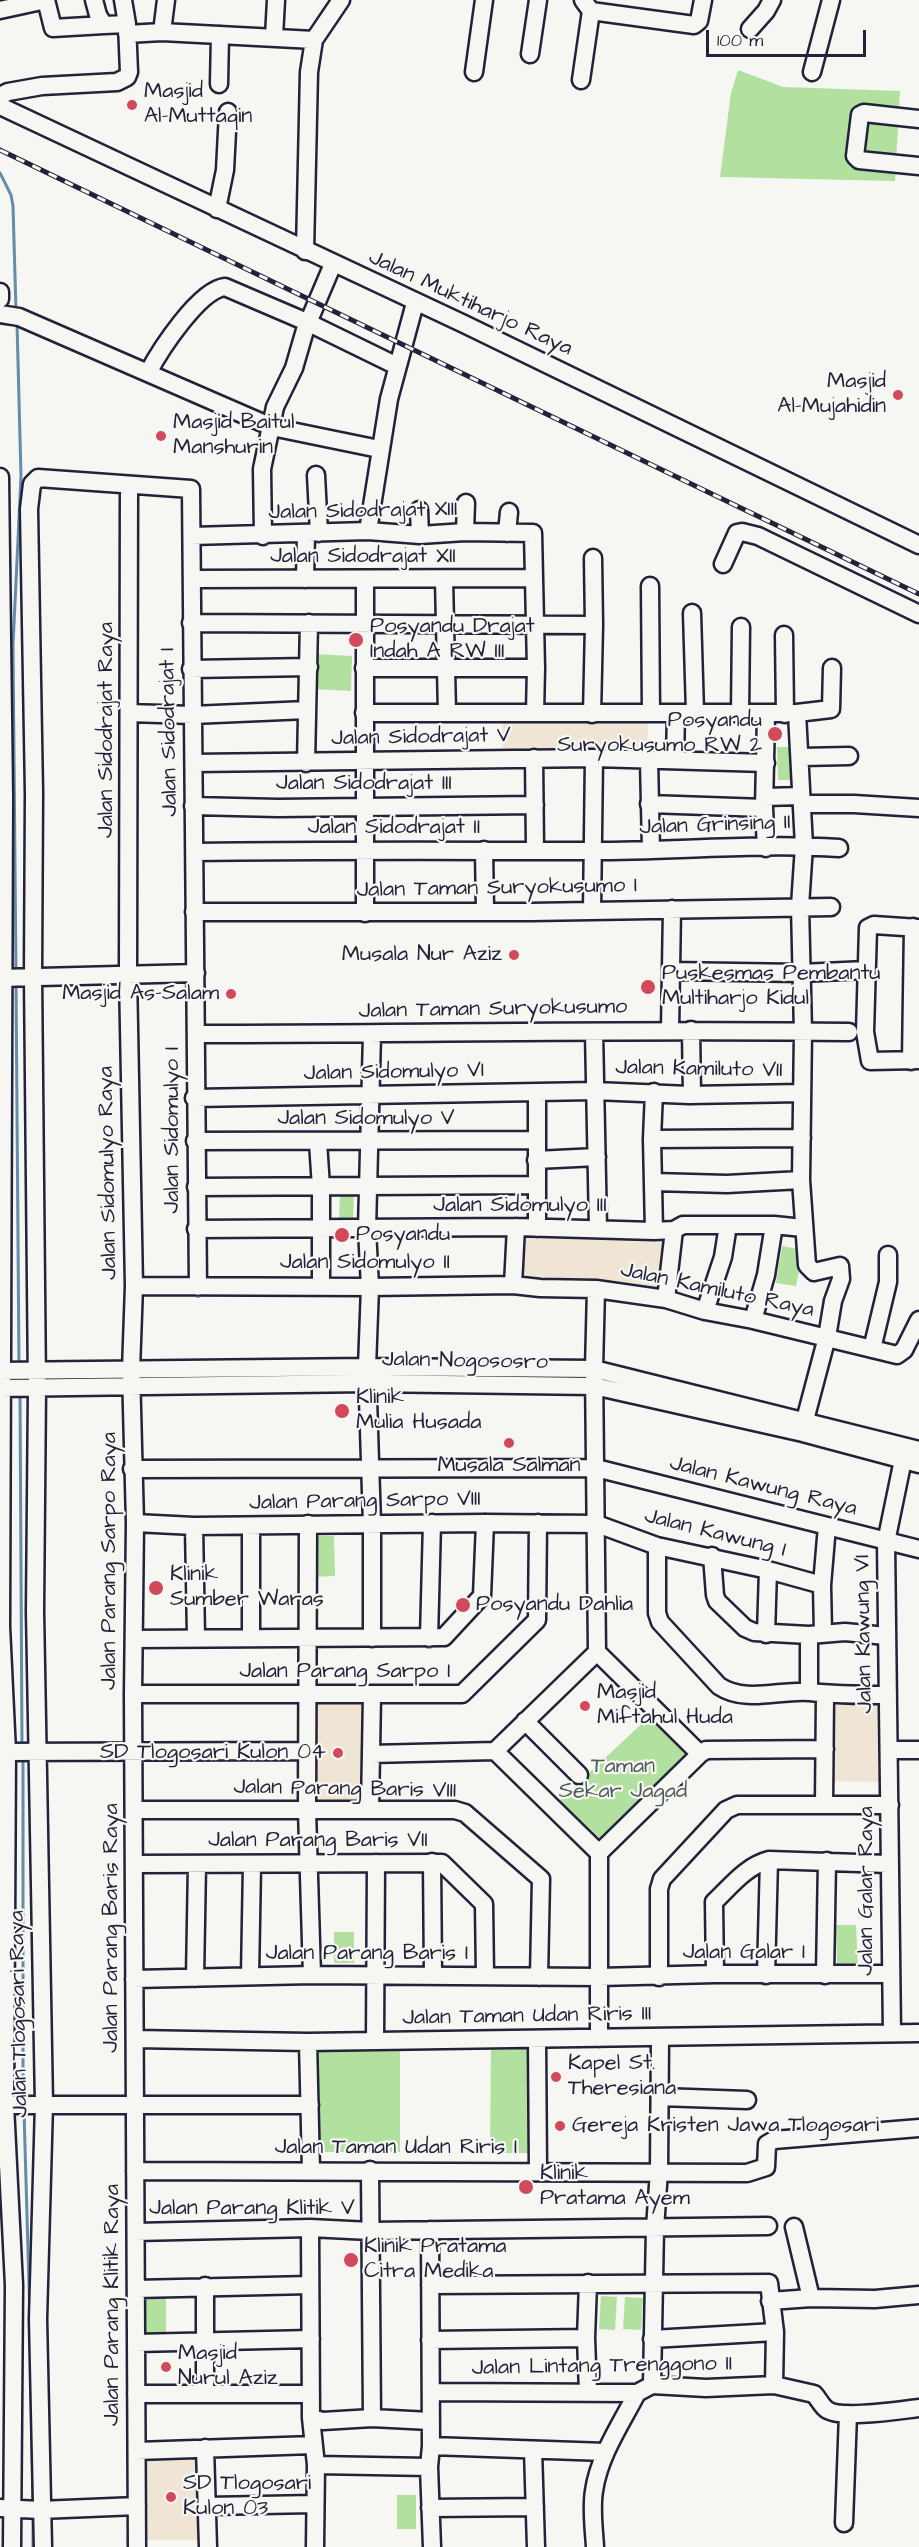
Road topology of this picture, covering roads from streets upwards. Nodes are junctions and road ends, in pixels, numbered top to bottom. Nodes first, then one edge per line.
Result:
1 (46, 0) edge
2 (94, 0) edge
3 (123, 0) edge
4 (166, 0) edge
5 (276, 0) edge
6 (341, 0) edge
7 (484, 0) edge
8 (538, 0) edge
9 (703, 0) edge
10 (772, 0) edge
11 (831, 0) edge
12 (587, 5) edge
13 (0, 10) edge
14 (104, 25) junction
15 (128, 29) junction
16 (750, 29) dead end
17 (162, 32) junction
18 (220, 35) junction
19 (274, 38) junction
20 (314, 40) junction
21 (530, 54) dead end
22 (474, 72) dead end
23 (812, 72) dead end
24 (581, 80) dead end
25 (219, 84) dead end
26 (0, 96) edge
27 (0, 106) edge
28 (228, 112) dead end
29 (919, 119) edge
30 (919, 166) edge
31 (217, 209) junction
32 (305, 251) junction
33 (333, 264) junction
34 (0, 292) edge
35 (0, 299) edge
36 (415, 303) junction
37 (9, 315) edge
38 (309, 322) junction
39 (398, 366) junction
40 (148, 373) junction
41 (272, 427) junction
42 (379, 449) junction
43 (316, 475) dead end
44 (0, 477) edge
45 (129, 485) junction
46 (466, 503) dead end
47 (419, 510) dead end
48 (509, 512) dead end
49 (368, 531) junction
50 (465, 532) junction
51 (312, 533) junction
52 (507, 533) junction
53 (420, 535) junction
54 (192, 536) junction
55 (263, 536) junction
56 (919, 545) edge
57 (593, 558) dead end
58 (723, 564) dead end
59 (534, 578) junction
60 (192, 579) junction
61 (305, 579) junction
62 (444, 579) junction
63 (365, 580) junction
64 (650, 586) dead end
65 (692, 613) dead end
66 (919, 614) edge
67 (190, 623) junction
68 (309, 623) junction
69 (364, 623) junction
70 (535, 623) junction
71 (443, 624) junction
72 (594, 625) junction
73 (741, 627) dead end
74 (784, 635) dead end
75 (309, 667) junction
76 (364, 668) junction
77 (445, 668) junction
78 (536, 668) junction
79 (832, 668) dead end
80 (191, 669) junction
81 (307, 710) junction
82 (695, 712) junction
83 (129, 713) junction
84 (364, 713) junction
85 (447, 713) junction
86 (535, 713) junction
87 (651, 713) junction
88 (676, 713) junction
89 (592, 714) junction
90 (740, 714) junction
91 (791, 714) junction
92 (766, 715) junction
93 (192, 716) junction
94 (849, 756) dead end
95 (801, 757) junction
96 (534, 758) junction
97 (594, 758) junction
98 (649, 760) junction
99 (675, 760) junction
100 (364, 761) junction
101 (194, 763) junction
102 (306, 763) junction
103 (766, 763) junction
104 (802, 800) junction
105 (765, 802) junction
106 (650, 804) junction
107 (535, 805) junction
108 (193, 806) junction
109 (364, 807) junction
110 (919, 808) edge
111 (804, 846) junction
112 (766, 848) junction
113 (839, 848) dead end
114 (535, 849) junction
115 (365, 850) junction
116 (484, 850) junction
117 (651, 850) junction
118 (593, 851) junction
119 (195, 852) junction
120 (800, 906) junction
121 (831, 907) dead end
122 (672, 909) junction
123 (485, 910) junction
124 (592, 911) junction
125 (194, 912) junction
126 (365, 913) junction
127 (916, 927) edge
128 (866, 970) junction
129 (671, 971) junction
130 (196, 974) junction
131 (801, 974) junction
132 (128, 975) junction
133 (30, 977) junction
134 (3, 978) edge
135 (670, 1030) junction
136 (691, 1030) junction
137 (594, 1032) junction
138 (803, 1032) junction
139 (857, 1032) junction
140 (196, 1034) junction
141 (372, 1034) junction
142 (915, 1060) edge
143 (537, 1092) junction
144 (595, 1092) junction
145 (654, 1092) junction
146 (802, 1093) junction
147 (692, 1095) junction
148 (370, 1096) junction
149 (194, 1098) junction
150 (802, 1138) junction
151 (651, 1139) junction
152 (537, 1140) junction
153 (195, 1141) junction
154 (318, 1142) junction
155 (369, 1142) junction
156 (597, 1157) junction
157 (536, 1160) junction
158 (801, 1180) junction
159 (654, 1182) junction
160 (367, 1185) junction
161 (536, 1185) junction
162 (196, 1187) junction
163 (321, 1187) junction
164 (728, 1225) junction
165 (774, 1226) junction
166 (516, 1227) junction
167 (321, 1228) junction
168 (537, 1228) junction
169 (598, 1228) junction
170 (803, 1228) junction
171 (196, 1229) junction
172 (367, 1229) junction
173 (674, 1230) junction
174 (654, 1231) junction
175 (888, 1255) dead end
176 (513, 1285) junction
177 (134, 1286) junction
178 (321, 1286) junction
179 (198, 1287) junction
180 (370, 1287) junction
181 (596, 1289) junction
182 (666, 1299) junction
183 (705, 1311) junction
184 (753, 1320) junction
185 (919, 1320) edge
186 (827, 1337) junction
187 (872, 1349) junction
188 (594, 1369) junction
189 (367, 1375) junction
190 (131, 1379) junction
191 (2, 1380) edge
192 (32, 1380) junction
193 (594, 1386) junction
194 (805, 1420) junction
195 (912, 1455) edge
196 (369, 1468) junction
197 (596, 1468) junction
198 (132, 1469) junction
199 (135, 1523) junction
200 (432, 1523) junction
201 (485, 1523) junction
202 (538, 1523) junction
203 (308, 1524) junction
204 (372, 1524) junction
205 (597, 1524) junction
206 (194, 1526) junction
207 (250, 1526) junction
208 (827, 1526) junction
209 (886, 1542) junction
210 (657, 1546) junction
211 (919, 1549) edge
212 (712, 1556) junction
213 (768, 1570) junction
214 (822, 1585) junction
215 (766, 1634) junction
216 (816, 1634) junction
217 (886, 1636) junction
218 (196, 1637) junction
219 (251, 1638) junction
220 (372, 1638) junction
221 (429, 1638) junction
222 (134, 1639) junction
223 (308, 1639) junction
224 (597, 1652) junction
225 (817, 1693) junction
226 (133, 1694) junction
227 (308, 1694) junction
228 (372, 1695) junction
229 (888, 1695) junction
230 (525, 1722) junction
231 (825, 1749) junction
232 (889, 1750) junction
233 (919, 1750) edge
234 (308, 1751) junction
235 (495, 1751) junction
236 (7, 1752) edge
237 (135, 1752) junction
238 (36, 1754) junction
239 (370, 1754) junction
240 (700, 1754) junction
241 (579, 1775) dead end
242 (890, 1804) junction
243 (824, 1805) junction
244 (370, 1809) junction
245 (134, 1810) junction
246 (307, 1810) junction
247 (599, 1854) junction
248 (769, 1860) junction
249 (827, 1861) junction
250 (310, 1862) junction
251 (376, 1863) junction
252 (432, 1863) junction
253 (135, 1864) junction
254 (197, 1864) junction
255 (888, 1864) junction
256 (252, 1865) junction
257 (715, 1974) junction
258 (889, 1974) junction
259 (312, 1975) junction
260 (374, 1975) junction
261 (766, 1975) junction
262 (825, 1975) junction
263 (250, 1976) junction
264 (433, 1976) junction
265 (485, 1976) junction
266 (539, 1977) junction
267 (599, 1977) junction
268 (659, 1977) junction
269 (195, 1978) junction
270 (134, 1979) junction
271 (892, 2033) junction
272 (919, 2033) edge
273 (537, 2038) junction
274 (599, 2038) junction
275 (660, 2038) junction
276 (135, 2039) junction
277 (375, 2041) junction
278 (309, 2042) junction
279 (660, 2097) junction
280 (747, 2100) dead end
281 (41, 2104) junction
282 (8, 2105) edge
283 (135, 2105) junction
284 (310, 2105) junction
285 (919, 2128) edge
286 (311, 2170) junction
287 (370, 2170) junction
288 (538, 2170) junction
289 (135, 2171) junction
290 (659, 2171) junction
291 (768, 2226) dead end
292 (794, 2227) dead end
293 (310, 2228) junction
294 (655, 2228) junction
295 (430, 2230) junction
296 (369, 2231) junction
297 (136, 2232) junction
298 (588, 2283) junction
299 (654, 2283) junction
300 (309, 2285) junction
301 (429, 2285) junction
302 (205, 2286) junction
303 (136, 2289) junction
304 (919, 2295) edge
305 (811, 2298) junction
306 (781, 2301) junction
307 (775, 2332) junction
308 (586, 2338) junction
309 (311, 2339) junction
310 (652, 2339) junction
311 (430, 2340) junction
312 (204, 2341) junction
313 (136, 2343) junction
314 (774, 2385) junction
315 (645, 2389) junction
316 (431, 2392) junction
317 (588, 2392) junction
318 (136, 2394) junction
319 (205, 2394) junction
320 (311, 2394) junction
321 (919, 2409) edge
322 (848, 2414) junction
323 (311, 2418) junction
324 (372, 2418) junction
325 (430, 2421) junction
326 (313, 2445) junction
327 (431, 2446) junction
328 (205, 2448) junction
329 (533, 2450) junction
330 (136, 2451) junction
331 (606, 2452) junction
332 (315, 2465) junction
333 (429, 2467) junction
334 (314, 2505) junction
335 (137, 2506) junction
336 (208, 2506) junction
337 (535, 2507) junction
338 (430, 2508) junction
339 (9, 2509) edge
340 (41, 2510) junction
341 (844, 2523) dead end
342 (6, 2532) edge
343 (12, 2547) edge
344 (43, 2547) edge
345 (137, 2547) edge
346 (208, 2547) edge
347 (315, 2547) edge
348 (432, 2547) edge
349 (536, 2547) edge
350 (595, 2547) edge

1 - 13 street
1 - 14 street
2 - 14 street
3 - 15 street
4 - 17 street
5 - 19 street
6 - 20 street
7 - 22 street
8 - 21 street
9 - 12 street
10 - 16 street
11 - 23 street
12 - 24 street
14 - 15 street
15 - 17 street
15 - 26 street
17 - 18 street
18 - 19 street
18 - 25 street
19 - 20 street
20 - 32 street
27 - 31 street, Jalan Muktiharjo Raya
28 - 31 street
29 - 30 street
31 - 32 street, Jalan Muktiharjo Raya
32 - 33 street, Jalan Muktiharjo Raya
33 - 36 street, Jalan Muktiharjo Raya
33 - 38 street
34 - 35 street
36 - 39 street
36 - 56 street, Jalan Muktiharjo Raya
37 - 40 street
38 - 39 street
38 - 40 street
38 - 41 street
39 - 42 street
40 - 41 street
41 - 42 street
41 - 55 street
42 - 49 street
43 - 51 street
44 - 134 street, Jalan Tlogosari Raya
45 - 54 street, Jalan Sidodrajat I
45 - 83 street, Jalan Sidodrajat Raya
45 - 133 street, Jalan Tlogosari Raya
46 - 50 street
47 - 53 street
48 - 52 street
49 - 51 street, Jalan Sidodrajat XIII
49 - 53 street, Jalan Sidodrajat XIII
50 - 52 street, Jalan Sidodrajat XIII
50 - 53 street, Jalan Sidodrajat XIII
51 - 55 street, Jalan Sidodrajat XIII
51 - 61 street
52 - 59 street, Jalan Sidodrajat XIII
54 - 55 street, Jalan Sidodrajat XIII
54 - 60 street, Jalan Sidodrajat I
57 - 72 street
58 - 66 street
59 - 62 street, Jalan Sidodrajat XII
59 - 70 street
60 - 61 street, Jalan Sidodrajat XII
60 - 67 street, Jalan Sidodrajat I
61 - 63 street, Jalan Sidodrajat XII
62 - 63 street, Jalan Sidodrajat XII
62 - 71 street
63 - 69 street
64 - 87 street
65 - 82 street
67 - 68 street
67 - 80 street, Jalan Sidodrajat I
68 - 69 street
68 - 75 street
69 - 71 street
69 - 76 street
70 - 71 street
70 - 72 street
70 - 78 street
71 - 77 street
72 - 89 street
73 - 90 street
74 - 91 street
75 - 80 street
75 - 81 street
76 - 77 street
76 - 84 street
77 - 78 street
77 - 85 street
78 - 86 street
79 - 91 street
80 - 93 street, Jalan Sidodrajat I
81 - 93 street
81 - 102 street
82 - 88 street
82 - 90 street
83 - 93 street
83 - 132 street, Jalan Sidodrajat Raya
84 - 85 street
84 - 100 street
85 - 86 street
86 - 89 street
87 - 88 street
87 - 89 street
88 - 99 street
90 - 92 street
91 - 92 street
91 - 95 street
92 - 103 street
93 - 101 street, Jalan Sidodrajat I
94 - 95 street
95 - 104 street
96 - 97 street, Jalan Sidodrajat V
96 - 100 street, Jalan Sidodrajat V
96 - 107 street
97 - 98 street, Jalan Sidodrajat V
97 - 118 street
98 - 99 street, Jalan Sidodrajat V
98 - 106 street
99 - 103 street, Jalan Sidodrajat V
100 - 102 street, Jalan Sidodrajat V
100 - 109 street
101 - 102 street, Jalan Sidodrajat V
101 - 108 street, Jalan Sidodrajat I
103 - 105 street
104 - 105 street
104 - 110 street
104 - 111 street
105 - 106 street
105 - 112 street
106 - 117 street
107 - 109 street, Jalan Sidodrajat III
107 - 114 street
108 - 109 street, Jalan Sidodrajat III
108 - 119 street, Jalan Sidodrajat I
109 - 115 street
111 - 112 street, Jalan Grinsing II
111 - 113 street, Jalan Grinsing II
111 - 120 street
112 - 117 street, Jalan Grinsing II
114 - 116 street, Jalan Sidodrajat II
114 - 118 street, Jalan Sidodrajat II
115 - 116 street, Jalan Sidodrajat II
115 - 119 street, Jalan Sidodrajat II
115 - 126 street
116 - 123 street
117 - 118 street, Jalan Grinsing II
118 - 124 street
119 - 125 street, Jalan Sidodrajat I
120 - 121 street, Jalan Taman Suryokusumo I
120 - 122 street, Jalan Taman Suryokusumo I
120 - 131 street
122 - 124 street, Jalan Taman Suryokusumo I
122 - 129 street
123 - 124 street, Jalan Taman Suryokusumo I
123 - 126 street, Jalan Taman Suryokusumo I
125 - 126 street, Jalan Taman Suryokusumo I
125 - 130 street, Jalan Sidodrajat I
127 - 128 street
127 - 142 street
128 - 131 street
128 - 139 street
129 - 131 street
129 - 135 street
130 - 132 street
130 - 140 street, Jalan Sidomulyo I
131 - 138 street
132 - 133 street
132 - 177 street, Jalan Sidomulyo Raya
133 - 134 street
133 - 192 street, Jalan Tlogosari Raya
134 - 191 street, Jalan Tlogosari Raya
135 - 136 street, Jalan Taman Suryokusumo
135 - 137 street, Jalan Taman Suryokusumo
136 - 138 street, Jalan Taman Suryokusumo
136 - 147 street
137 - 141 street, Jalan Taman Suryokusumo
137 - 144 street
138 - 139 street, Jalan Taman Suryokusumo
138 - 146 street
139 - 142 street
140 - 141 street, Jalan Taman Suryokusumo
140 - 149 street, Jalan Sidomulyo I
141 - 148 street
143 - 144 street, Jalan Sidomulyo VI
143 - 148 street, Jalan Sidomulyo VI
143 - 152 street
144 - 145 street, Jalan Kamiluto VII
144 - 156 street
145 - 147 street, Jalan Kamiluto VII
145 - 151 street
146 - 147 street, Jalan Kamiluto VII
146 - 150 street
148 - 149 street, Jalan Sidomulyo VI
148 - 155 street
149 - 153 street, Jalan Sidomulyo I
150 - 151 street
150 - 158 street
151 - 159 street
152 - 155 street, Jalan Sidomulyo V
152 - 157 street
153 - 154 street, Jalan Sidomulyo V
153 - 162 street, Jalan Sidomulyo I
154 - 155 street, Jalan Sidomulyo V
154 - 163 street
155 - 160 street
156 - 157 street
156 - 169 street
157 - 161 street
158 - 159 street
158 - 170 street
159 - 174 street
160 - 161 street
160 - 163 street
160 - 172 street
161 - 168 street
162 - 163 street
162 - 171 street, Jalan Sidomulyo I
163 - 167 street
164 - 165 street, Jalan Sidomulyo III
164 - 173 street, Jalan Sidomulyo III
164 - 183 street
165 - 170 street, Jalan Sidomulyo III
165 - 184 street
166 - 168 street, Jalan Sidomulyo III
166 - 172 street, Jalan Sidomulyo III
166 - 176 street
167 - 171 street
167 - 172 street, Jalan Sidomulyo III
167 - 178 street
168 - 169 street, Jalan Sidomulyo III
169 - 174 street, Jalan Sidomulyo III
170 - 186 street
171 - 179 street, Jalan Sidomulyo I
172 - 180 street
173 - 174 street, Jalan Sidomulyo III
173 - 182 street
175 - 187 street
176 - 180 street, Jalan Sidomulyo II
176 - 181 street, Jalan Sidomulyo II
177 - 179 street, Jalan Sidomulyo II
177 - 190 street, Jalan Sidomulyo Raya
178 - 179 street, Jalan Sidomulyo II
178 - 180 street, Jalan Sidomulyo II
180 - 189 street
181 - 182 street, Jalan Kamiluto Raya
181 - 188 street, Jalan Kamiluto Raya
182 - 183 street, Jalan Kamiluto Raya
183 - 184 street, Jalan Kamiluto Raya
184 - 186 street, Jalan Kamiluto Raya
185 - 187 street, Jalan Kamiluto Raya
186 - 187 street, Jalan Kamiluto Raya
186 - 194 street
188 - 189 street, Jalan Nogososro
188 - 193 street, Jalan Kamiluto Raya
188 - 194 street, Jalan Nogososro
189 - 190 street, Jalan Nogososro
189 - 193 street, Jalan Nogososro
189 - 196 street
190 - 192 street, Jalan Nogososro
190 - 198 street, Jalan Parang Sarpo Raya
191 - 192 street, Jalan Nogososro
191 - 236 street, Jalan Tlogosari Raya
192 - 238 street, Jalan Tlogosari Raya
193 - 195 street, Jalan Nogososro
193 - 197 street, Jalan Kamiluto Raya
194 - 195 street, Jalan Nogososro
195 - 209 street, Jalan Kawung VI
196 - 197 street, Jalan Kawung Raya
196 - 198 street, Jalan Kawung Raya
196 - 204 street
197 - 205 street, Jalan Kamiluto Raya
197 - 208 street, Jalan Kawung Raya
198 - 199 street, Jalan Parang Sarpo Raya
199 - 206 street, Jalan Parang Sarpo VIII
199 - 222 street, Jalan Parang Sarpo Raya
200 - 201 street, Jalan Parang Sarpo VIII
200 - 204 street, Jalan Parang Sarpo VIII
200 - 221 street
201 - 202 street, Jalan Parang Sarpo VIII
201 - 221 street
202 - 205 street, Jalan Parang Sarpo VIII
202 - 228 street, Jalan Parang Sarpo I
203 - 204 street, Jalan Parang Sarpo VIII
203 - 207 street, Jalan Parang Sarpo VIII
203 - 223 street
204 - 220 street
205 - 210 street, Jalan Kawung I
205 - 224 street, Jalan Kamiluto Raya
206 - 207 street, Jalan Parang Sarpo VIII
206 - 218 street
207 - 219 street
208 - 209 street, Jalan Kawung Raya
208 - 214 street
209 - 211 street, Jalan Kawung Raya
209 - 217 street, Jalan Kawung VI
210 - 212 street, Jalan Kawung I
210 - 225 street
212 - 213 street, Jalan Kawung I
212 - 215 street
213 - 214 street, Jalan Kawung I
213 - 215 street
214 - 216 street
215 - 216 street
216 - 217 street
216 - 225 street
217 - 229 street, Jalan Kawung VI
218 - 219 street
218 - 222 street
219 - 223 street
220 - 221 street
220 - 223 street
222 - 226 street, Jalan Parang Sarpo Raya
223 - 227 street
224 - 230 street
224 - 240 street
225 - 229 street
225 - 231 street
226 - 227 street, Jalan Parang Sarpo I
226 - 237 street, Jalan Parang Sarpo Raya
227 - 228 street, Jalan Parang Sarpo I
227 - 234 street
228 - 239 street
229 - 232 street, Jalan Kawung VI
230 - 235 street
230 - 241 street
231 - 240 street
231 - 243 street
232 - 233 street
232 - 242 street, Jalan Galar Raya
234 - 237 street
234 - 246 street
235 - 239 street
235 - 247 street
236 - 238 street
236 - 282 street, Jalan Tlogosari Raya
237 - 238 street
237 - 245 street, Jalan Parang Baris Raya
238 - 281 street, Jalan Tlogosari Raya
239 - 244 street
240 - 247 street
242 - 243 street
242 - 255 street, Jalan Galar Raya
243 - 268 street
244 - 246 street, Jalan Parang Baris VIII
244 - 266 street, Jalan Parang Baris VIII
245 - 246 street, Jalan Parang Baris VIII
245 - 253 street, Jalan Parang Baris Raya
246 - 250 street
247 - 267 street
248 - 249 street
248 - 257 street
248 - 261 street
249 - 255 street
249 - 262 street
250 - 251 street, Jalan Parang Baris VII
250 - 256 street, Jalan Parang Baris VII
250 - 259 street
251 - 252 street, Jalan Parang Baris VII
251 - 260 street
252 - 264 street
252 - 265 street, Jalan Parang Baris VII
253 - 254 street, Jalan Parang Baris VII
253 - 270 street, Jalan Parang Baris Raya
254 - 256 street, Jalan Parang Baris VII
254 - 269 street
255 - 258 street, Jalan Galar Raya
256 - 263 street
257 - 261 street, Jalan Galar I
257 - 268 street, Jalan Galar I
258 - 262 street, Jalan Galar I
258 - 271 street, Jalan Galar Raya
259 - 260 street, Jalan Parang Baris I
259 - 263 street, Jalan Parang Baris I
260 - 264 street, Jalan Parang Baris I
260 - 277 street
261 - 262 street, Jalan Galar I
263 - 269 street, Jalan Parang Baris I
264 - 265 street, Jalan Parang Baris I
265 - 266 street, Jalan Parang Baris I
266 - 267 street, Jalan Parang Baris I
267 - 268 street, Jalan Galar I
267 - 274 street
269 - 270 street, Jalan Parang Baris I
270 - 276 street, Jalan Parang Baris Raya
271 - 272 street, Jalan Taman Udan Riris III
271 - 275 street, Jalan Taman Udan Riris III
273 - 274 street, Jalan Taman Udan Riris III
273 - 277 street, Jalan Taman Udan Riris III
273 - 288 street
274 - 275 street, Jalan Taman Udan Riris III
275 - 279 street
276 - 278 street, Jalan Taman Udan Riris III
276 - 283 street, Jalan Parang Baris Raya
277 - 278 street, Jalan Taman Udan Riris III
278 - 284 street
279 - 280 street
279 - 290 street
281 - 282 street
281 - 283 street
281 - 340 street, Jalan Tlogosari Raya
282 - 339 street, Jalan Tlogosari Raya
283 - 284 street
283 - 289 street, Jalan Parang Klitik Raya
284 - 286 street
285 - 290 street, Jalan Taman Udan Riris I
286 - 287 street, Jalan Taman Udan Riris I
286 - 289 street, Jalan Taman Udan Riris I
287 - 288 street, Jalan Taman Udan Riris I
287 - 296 street
288 - 290 street, Jalan Taman Udan Riris I
289 - 297 street, Jalan Parang Klitik Raya
290 - 294 street
291 - 294 street, Jalan Parang Klitik V
292 - 305 street
293 - 296 street, Jalan Parang Klitik V
293 - 297 street, Jalan Parang Klitik V
293 - 300 street
294 - 295 street, Jalan Parang Klitik V
294 - 299 street
295 - 296 street, Jalan Parang Klitik V
295 - 301 street
296 - 324 street
297 - 303 street, Jalan Parang Klitik Raya
298 - 299 street
298 - 301 street
298 - 308 street
299 - 306 street
299 - 310 street
300 - 302 street
300 - 309 street
301 - 311 street
302 - 303 street
302 - 312 street
303 - 313 street, Jalan Parang Klitik Raya
304 - 305 street
305 - 306 street
306 - 307 street
307 - 310 street
307 - 314 street
308 - 311 street
308 - 317 street
309 - 312 street
309 - 320 street
310 - 315 street
311 - 316 street
312 - 313 street
312 - 319 street
313 - 318 street, Jalan Parang Klitik Raya
314 - 315 street, Jalan Lintang Trenggono II
314 - 322 street, Jalan Lintang Trenggono II
315 - 317 street, Jalan Lintang Trenggono II
315 - 331 street
316 - 317 street, Jalan Lintang Trenggono II
316 - 325 street
318 - 319 street
318 - 330 street, Jalan Parang Klitik Raya
319 - 320 street
320 - 323 street
321 - 322 street
322 - 341 street
323 - 324 street
323 - 326 street
324 - 325 street
325 - 327 street
326 - 328 street
326 - 332 street
327 - 329 street
327 - 333 street
328 - 330 street
328 - 336 street
329 - 331 street
329 - 337 street
330 - 335 street, Jalan Parang Klitik Raya
331 - 350 street
332 - 333 street
332 - 334 street
333 - 338 street
334 - 336 street
334 - 347 street
335 - 340 street
335 - 345 street, Jalan Parang Klitik Raya
336 - 346 street
337 - 338 street
337 - 349 street
338 - 348 street
339 - 340 street
339 - 342 street, Jalan Tlogosari Raya
340 - 344 street, Jalan Tlogosari Raya
342 - 343 street, Jalan Tlogosari Raya

